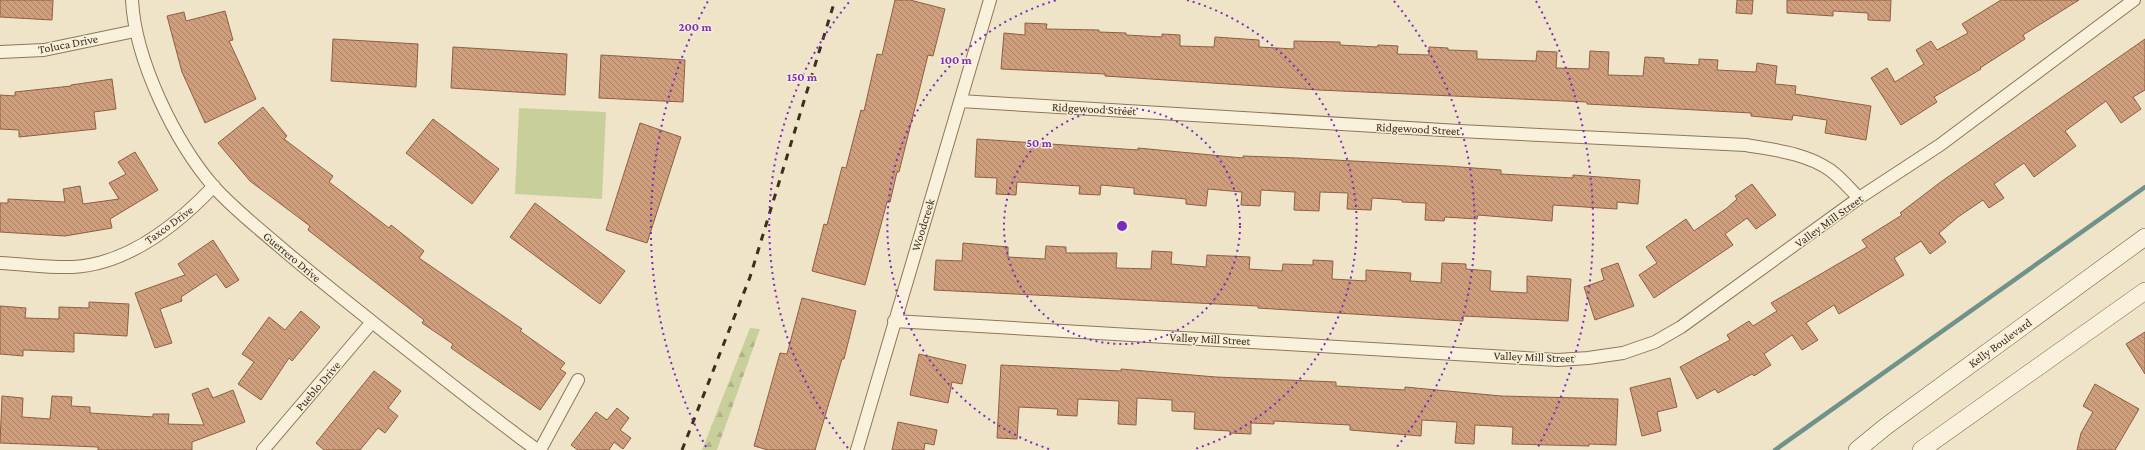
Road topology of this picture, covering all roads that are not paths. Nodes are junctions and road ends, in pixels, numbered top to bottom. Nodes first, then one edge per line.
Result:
1 (132, 0) edge
2 (990, 0) edge
3 (2134, 0) edge
4 (135, 31) junction
5 (0, 52) edge
6 (960, 102) junction
7 (214, 186) junction
8 (1860, 198) junction
9 (2143, 244) edge
10 (0, 263) edge
11 (2145, 290) edge
12 (894, 321) junction
13 (372, 322) junction
14 (578, 380) dead end
15 (263, 450) edge
16 (538, 450) edge
17 (857, 450) edge
18 (1858, 450) edge
19 (1921, 450) edge

1 - 4 street, Guerrero Drive
2 - 6 street, Woodcreek
3 - 8 street, Valley Mill Street
4 - 5 street, Toluca Drive
4 - 7 street, Guerrero Drive
6 - 8 street, Ridgewood Street
6 - 12 street, Woodcreek
7 - 10 street, Taxco Drive
7 - 13 street, Guerrero Drive
8 - 12 street, Valley Mill Street
9 - 18 main road, Kelly Boulevard
11 - 19 main road
12 - 17 street, Woodcreek
13 - 15 street, Pueblo Drive
13 - 16 street, Guerrero Drive
14 - 16 street

